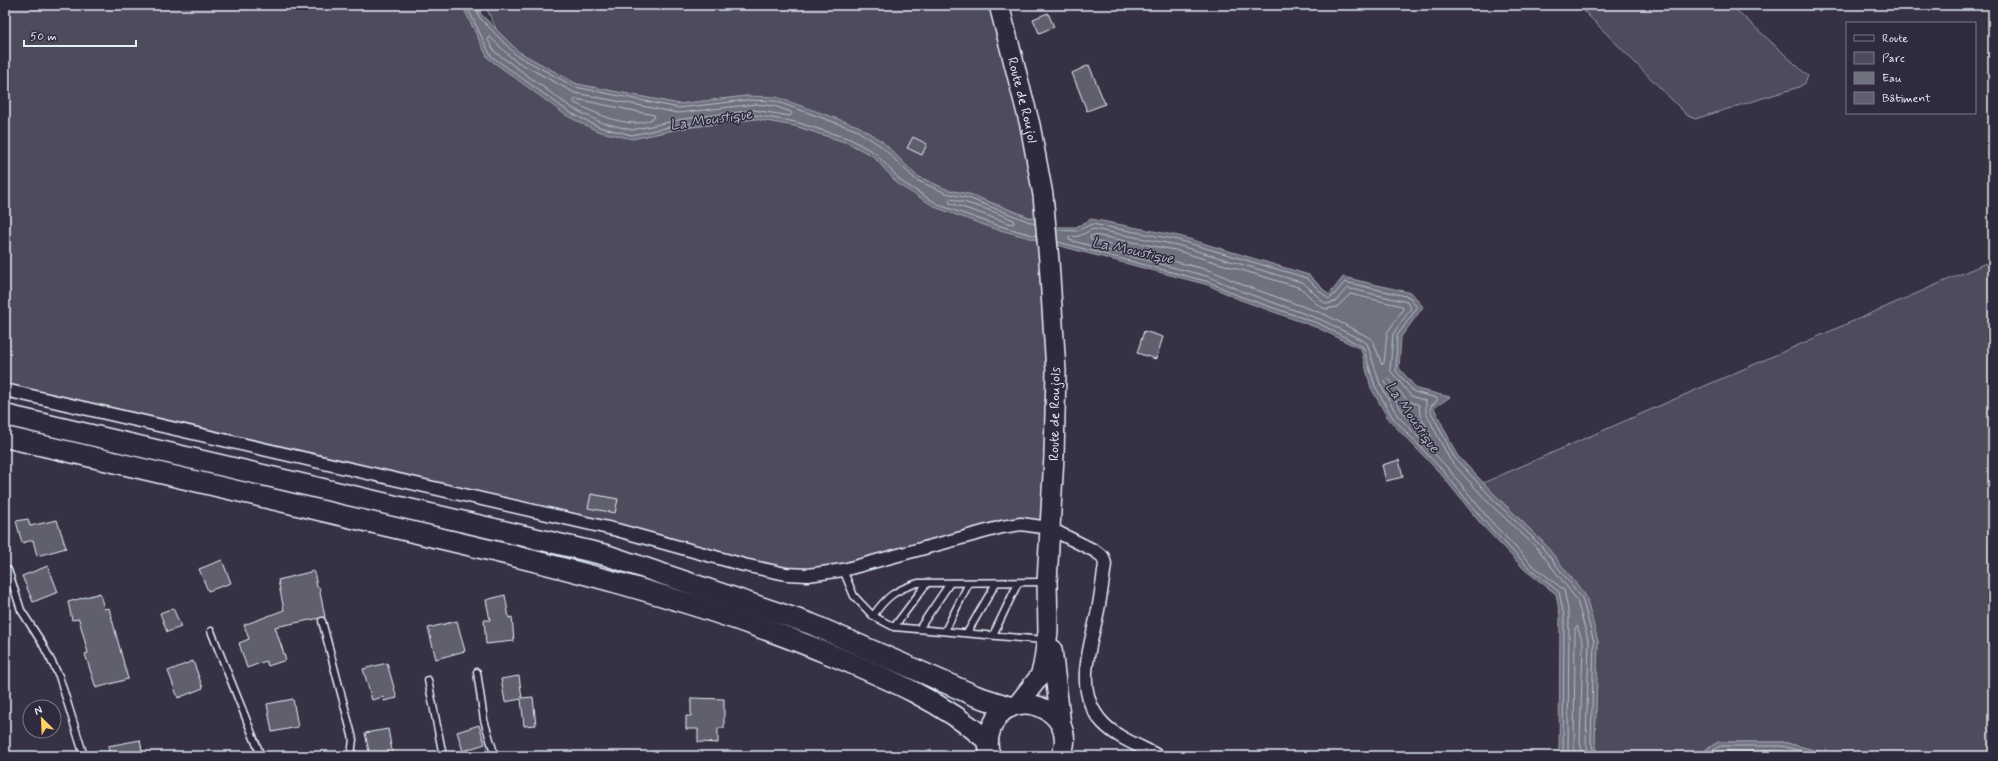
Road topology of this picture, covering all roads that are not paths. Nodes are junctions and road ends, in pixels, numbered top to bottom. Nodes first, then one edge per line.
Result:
1 (999, 5) edge
2 (1043, 195) joint
3 (5, 390) edge
4 (5, 415) edge
5 (5, 437) edge
6 (1049, 528) junction
7 (8, 570) dead end
8 (843, 570) junction
9 (1047, 582) junction
10 (927, 583) junction
11 (950, 583) junction
12 (970, 583) junction
13 (996, 583) junction
14 (1018, 583) junction
15 (872, 616) junction
16 (322, 621) dead end
17 (894, 627) junction
18 (919, 629) junction
19 (211, 631) dead end
20 (945, 631) junction
21 (967, 633) junction
22 (993, 636) junction
23 (1048, 636) junction
24 (477, 672) dead end
25 (428, 680) dead end
26 (1014, 706) junction
27 (1062, 741) edge
28 (990, 749) edge
29 (84, 756) edge
30 (261, 756) edge
31 (351, 756) edge
32 (443, 756) edge
33 (495, 756) edge
34 (1077, 756) edge
35 (1158, 756) edge

1 - 2 main road, Route de Roujol
2 - 6 main road, Route de Roujols
3 - 8 street
4 - 26 highway
5 - 28 highway
6 - 8 street
6 - 9 main road, Route de Roujols
6 - 35 street
7 - 29 lane
8 - 15 lane
9 - 14 lane
9 - 23 main road, Route de Roujols
10 - 11 lane
10 - 15 lane
10 - 17 lane
11 - 12 lane
11 - 18 lane
12 - 13 lane
12 - 20 lane
13 - 14 lane
13 - 21 lane
14 - 22 lane
15 - 17 lane
16 - 31 lane
17 - 18 lane
18 - 20 lane
19 - 30 lane
20 - 21 lane
21 - 22 lane
22 - 23 lane
23 - 26 main road, Route de Roujols
23 - 27 main road, Route de Roujols
24 - 33 lane
25 - 32 lane
26 - 27 main road
26 - 28 main road, Route de Roujols
27 - 34 main road

